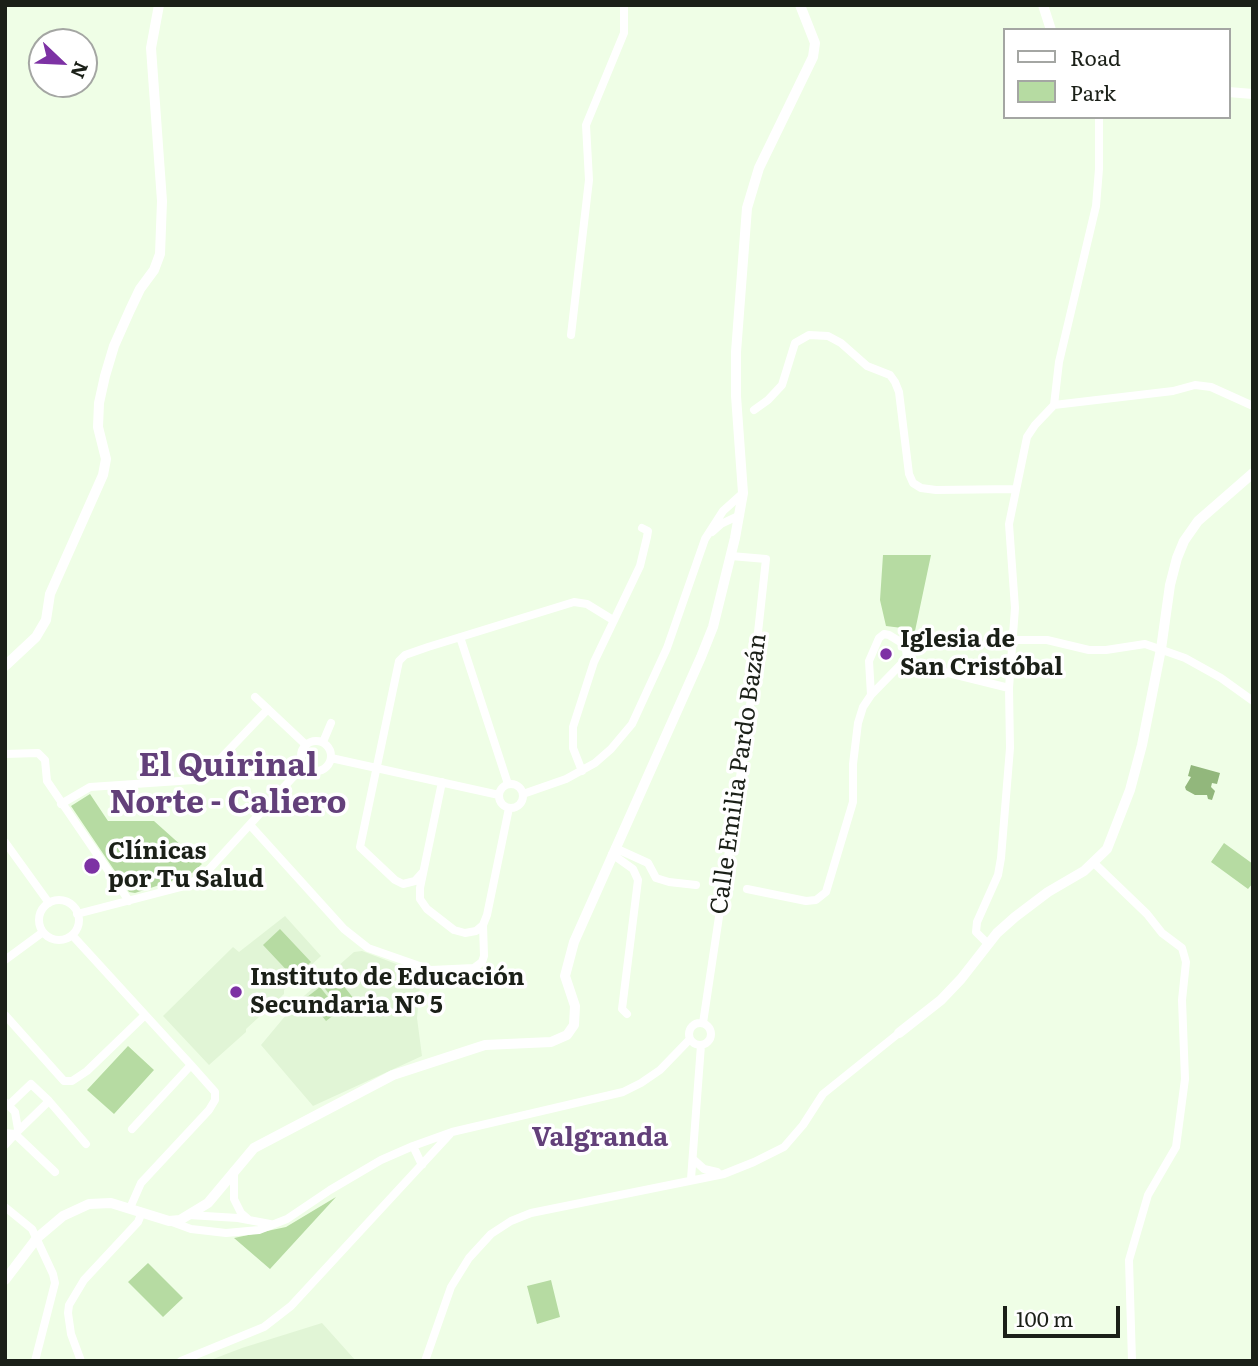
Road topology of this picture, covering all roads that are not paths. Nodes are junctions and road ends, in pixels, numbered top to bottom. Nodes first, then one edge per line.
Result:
1 (159, 5) edge
2 (624, 5) edge
3 (800, 5) edge
4 (1043, 5) edge
5 (1050, 28) edge
6 (1230, 92) edge
7 (1253, 94) edge
8 (1099, 119) edge
9 (571, 335) dead end
10 (1054, 405) junction
11 (1253, 407) edge
12 (754, 410) dead end
13 (1253, 473) edge
14 (1016, 489) junction
15 (743, 493) junction
16 (740, 515) junction
17 (721, 517) junction
18 (735, 538) junction
19 (646, 544) dead end
20 (732, 556) junction
21 (613, 620) junction
22 (460, 637) junction
23 (1014, 640) junction
24 (1161, 649) junction
25 (907, 658) junction
26 (5, 666) edge
27 (1009, 688) junction
28 (871, 695) junction
29 (255, 697) dead end
30 (1253, 701) edge
31 (268, 709) junction
32 (331, 723) dead end
33 (323, 742) junction
34 (306, 745) junction
35 (5, 754) edge
36 (331, 758) junction
37 (304, 765) junction
38 (377, 768) junction
39 (582, 771) junction
40 (442, 782) junction
41 (508, 784) junction
42 (523, 794) junction
43 (499, 795) junction
44 (61, 804) junction
45 (509, 808) junction
46 (250, 825) junction
47 (5, 842) edge
48 (614, 851) junction
49 (1094, 863) junction
50 (423, 872) junction
51 (696, 885) dead end
52 (747, 890) dead end
53 (129, 901) junction
54 (49, 903) junction
55 (78, 914) junction
56 (483, 925) junction
57 (43, 932) junction
58 (72, 936) junction
59 (988, 944) junction
60 (5, 960) edge
61 (627, 1014) dead end
62 (5, 1015) edge
63 (145, 1015) junction
64 (703, 1023) junction
65 (899, 1033) joint
66 (690, 1039) junction
67 (701, 1045) junction
68 (191, 1065) junction
69 (49, 1101) junction
70 (7, 1103) edge
71 (132, 1129) dead end
72 (13, 1132) edge
73 (452, 1132) junction
74 (86, 1144) dead end
75 (5, 1145) edge
76 (413, 1146) junction
77 (694, 1160) junction
78 (422, 1165) junction
79 (234, 1171) junction
80 (55, 1172) dead end
81 (724, 1174) junction
82 (691, 1180) junction
83 (5, 1207) edge
84 (130, 1208) junction
85 (142, 1212) junction
86 (189, 1215) junction
87 (169, 1221) junction
88 (251, 1221) junction
89 (273, 1224) junction
90 (37, 1238) junction
91 (5, 1280) edge
92 (34, 1361) edge
93 (81, 1361) edge
94 (181, 1361) edge
95 (425, 1361) edge
96 (1132, 1361) edge

1 - 26 street
2 - 9 street
3 - 15 street
4 - 5 street
6 - 7 street
8 - 10 street
10 - 11 street
10 - 14 street
12 - 14 street
13 - 24 street
14 - 23 street
15 - 16 street
15 - 17 street
16 - 17 street
16 - 18 street
17 - 18 street
17 - 39 street
18 - 20 street
19 - 21 street
20 - 48 street
20 - 64 street, Calle Emilia Pardo Bazán
21 - 22 street
21 - 39 street
22 - 38 street
22 - 41 street
23 - 24 street
23 - 27 street
24 - 30 street
24 - 49 street
25 - 27 street
25 - 28 street
25 - 28 street
27 - 59 street
28 - 52 street
29 - 31 street
31 - 34 street
31 - 44 street
32 - 33 street
33 - 34 street
33 - 36 street
34 - 37 street
35 - 44 street
36 - 37 street
36 - 38 street
37 - 46 street
38 - 40 street
38 - 50 street
39 - 42 street
40 - 43 street
40 - 50 street
41 - 42 street
41 - 43 street
42 - 45 street
43 - 45 street
44 - 53 street
45 - 56 street
46 - 53 street
46 - 56 street
47 - 54 street
48 - 51 street
48 - 61 street
48 - 79 street
49 - 59 street
49 - 96 street
50 - 56 street
53 - 55 street
54 - 55 street
54 - 57 street
55 - 58 street
57 - 58 street
57 - 60 street
58 - 63 street
59 - 65 street
62 - 63 street
63 - 68 street
64 - 66 street
64 - 67 street
65 - 81 street
66 - 67 street
66 - 73 street
67 - 77 street
68 - 71 street
68 - 84 street
69 - 70 street
69 - 72 street
69 - 74 street
70 - 72 street
72 - 75 street
72 - 80 street
73 - 76 street
73 - 78 street
76 - 78 street
76 - 89 street
77 - 81 street
77 - 82 street
78 - 94 street
79 - 86 street
79 - 88 street
81 - 82 street
82 - 95 street
83 - 90 street
84 - 85 street
84 - 90 street
85 - 87 street
85 - 93 street
86 - 87 street
86 - 88 street
87 - 89 street
88 - 89 street
90 - 91 street
90 - 92 street

